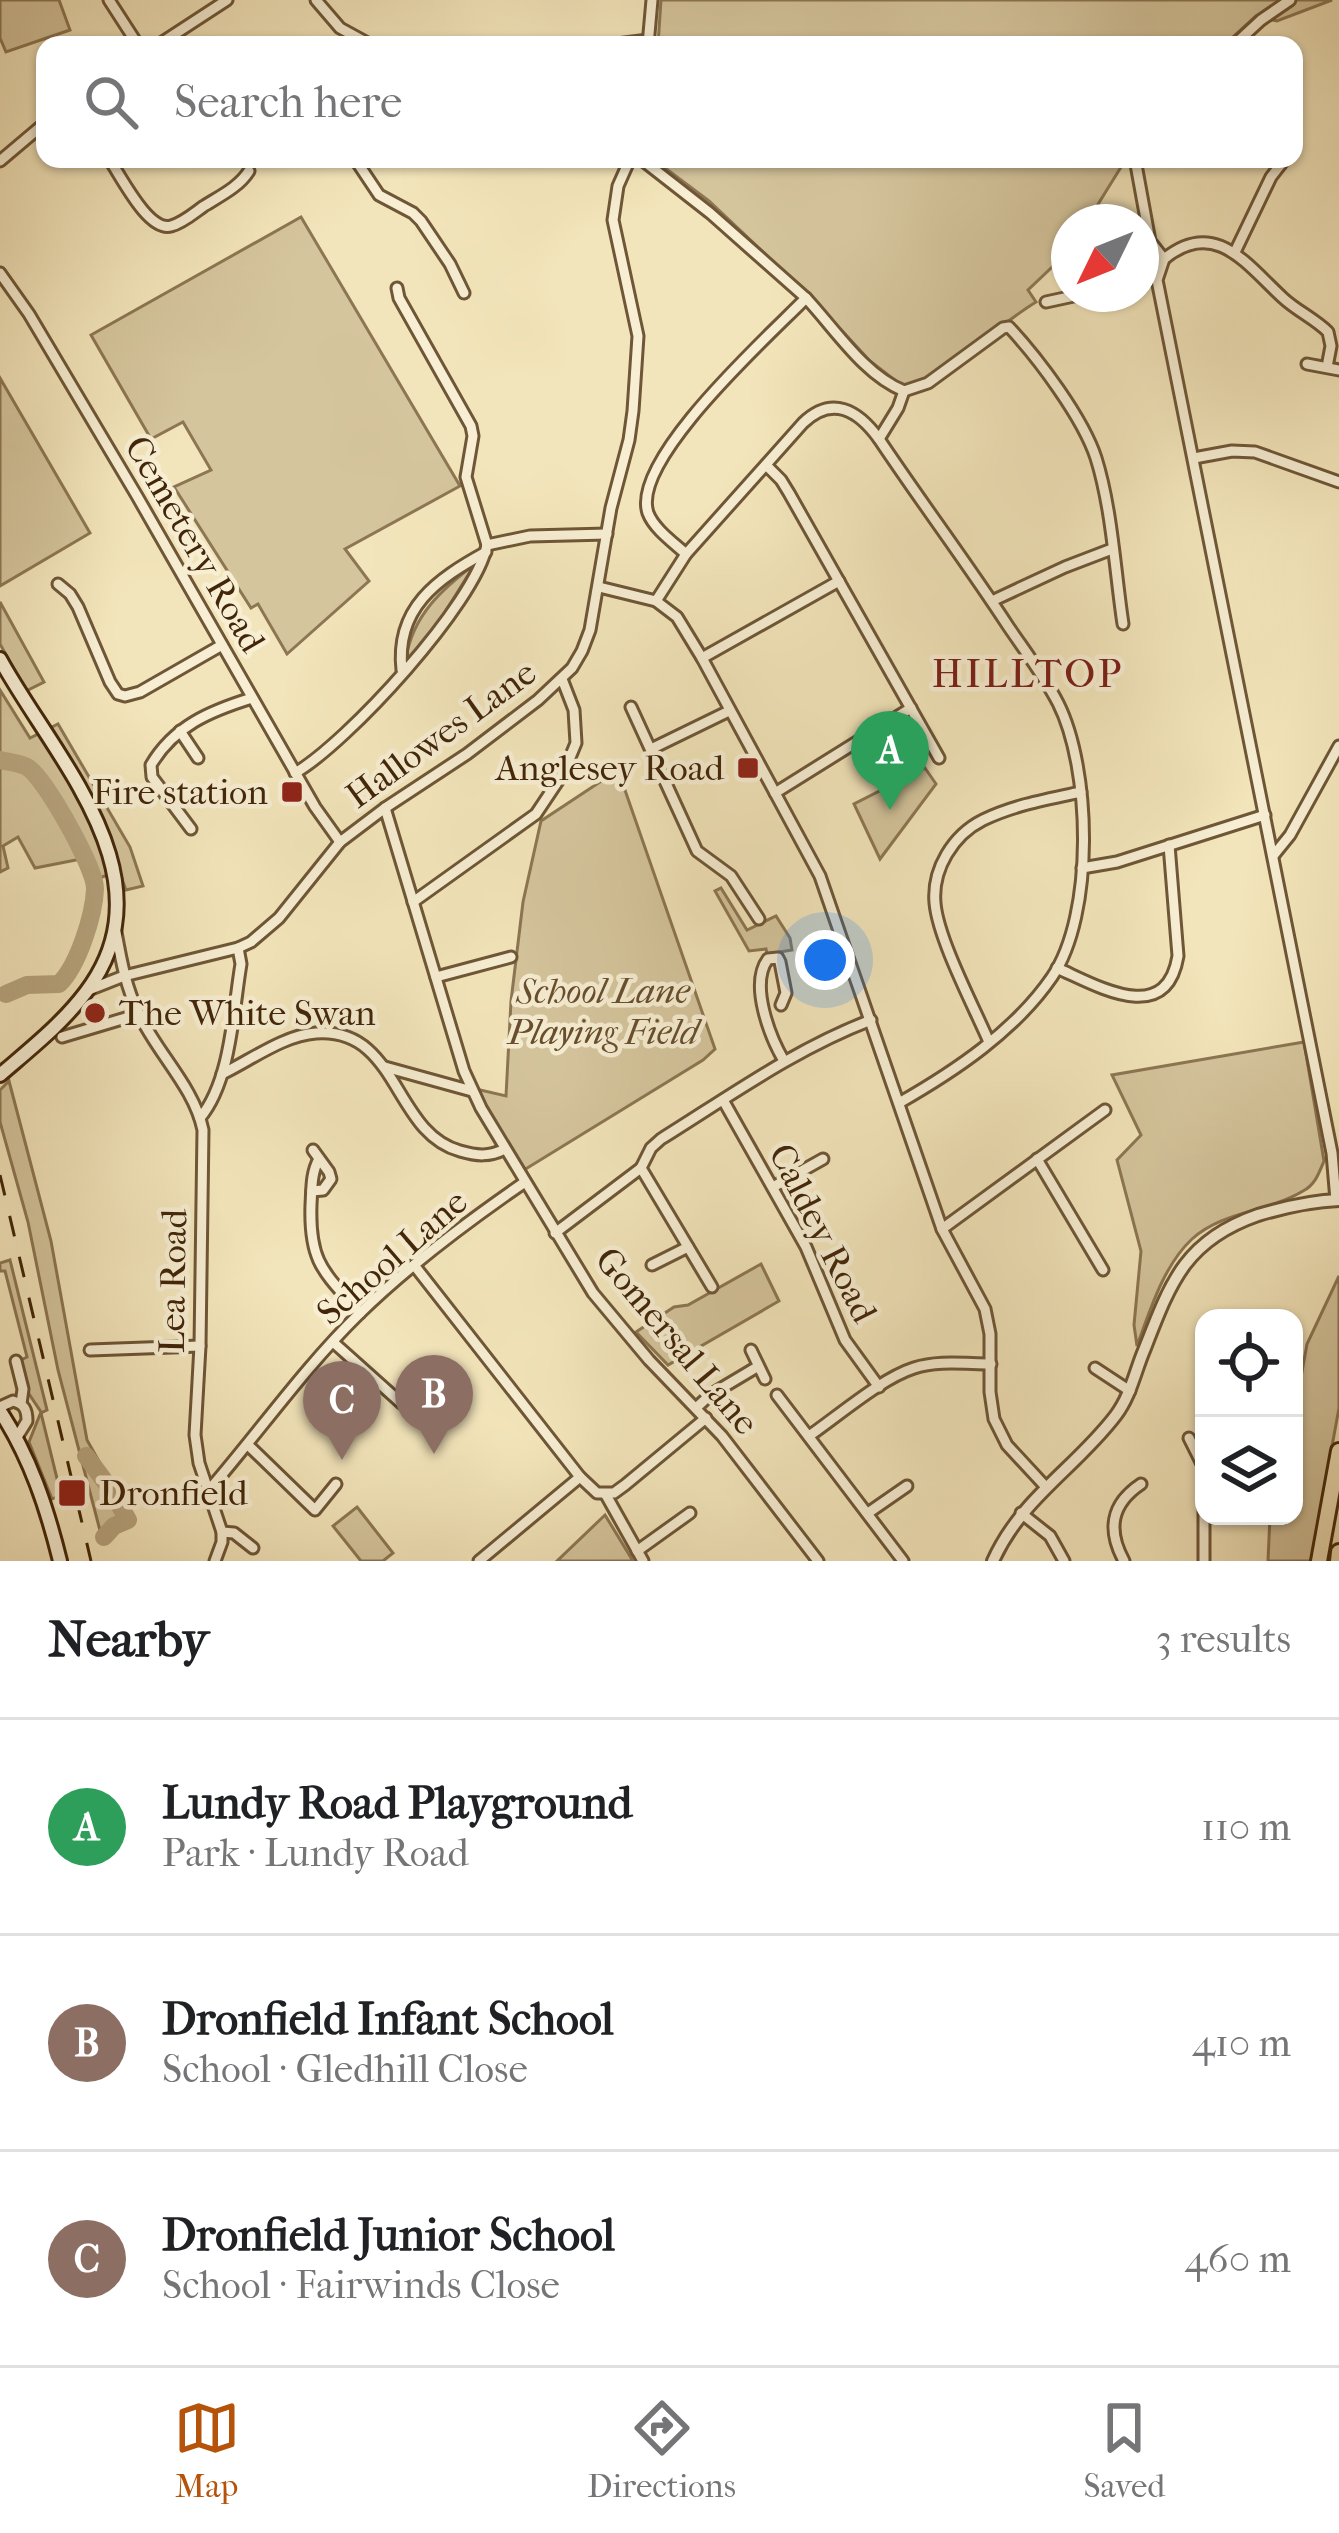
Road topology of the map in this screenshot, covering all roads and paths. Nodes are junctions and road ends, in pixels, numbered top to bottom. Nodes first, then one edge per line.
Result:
1 (110, 0) edge
2 (227, 0) edge
3 (316, 0) edge
4 (652, 0) edge
5 (1290, 0) edge
6 (132, 36) edge
7 (172, 36) edge
8 (355, 36) edge
9 (649, 36) edge
10 (1244, 36) edge
11 (36, 131) edge
12 (0, 161) edge
13 (115, 168) edge
14 (361, 168) edge
15 (626, 168) edge
16 (652, 168) edge
17 (1137, 168) edge
18 (1278, 168) edge
19 (249, 171) dead end
20 (1235, 252) junction
21 (1164, 259) junction
22 (1159, 269) edge
23 (0, 273) edge
24 (397, 288) dead end
25 (1159, 290) edge
26 (464, 293) dead end
27 (806, 298) junction
28 (1051, 301) edge
29 (1046, 302) dead end
30 (1339, 322) edge
31 (1328, 332) junction
32 (1307, 364) dead end
33 (1333, 369) edge
34 (904, 391) junction
35 (879, 439) junction
36 (1194, 458) junction
37 (766, 465) junction
38 (1339, 482) edge
39 (607, 534) junction
40 (486, 548) junction
41 (1112, 549) junction
42 (686, 554) junction
43 (839, 581) junction
44 (58, 584) dead end
45 (598, 587) junction
46 (656, 601) junction
47 (992, 601) junction
48 (1123, 624) dead end
49 (222, 645) junction
50 (702, 658) junction
51 (0, 659) edge
52 (402, 672) junction
53 (562, 679) junction
54 (252, 698) junction
55 (631, 707) dead end
56 (911, 708) junction
57 (729, 711) junction
58 (180, 731) junction
59 (1339, 746) edge
60 (651, 749) junction
61 (198, 758) dead end
62 (939, 758) dead end
63 (295, 772) junction
64 (1081, 792) junction
65 (775, 794) junction
66 (385, 808) junction
67 (1265, 815) junction
68 (191, 829) dead end
69 (340, 842) junction
70 (1169, 845) junction
71 (1273, 856) junction
72 (1082, 868) junction
73 (413, 902) junction
74 (759, 919) dead end
75 (115, 926) junction
76 (238, 948) junction
77 (511, 957) dead end
78 (1057, 968) junction
79 (124, 976) junction
80 (436, 977) junction
81 (86, 991) junction
82 (781, 1006) dead end
83 (139, 1014) junction
84 (871, 1020) junction
85 (62, 1037) dead end
86 (989, 1042) junction
87 (784, 1061) junction
88 (385, 1067) junction
89 (222, 1074) junction
90 (0, 1075) edge
91 (472, 1090) junction
92 (723, 1100) junction
93 (898, 1103) junction
94 (1105, 1110) dead end
95 (200, 1118) junction
96 (505, 1149) junction
97 (823, 1159) dead end
98 (1037, 1159) junction
99 (641, 1168) junction
100 (525, 1182) junction
101 (773, 1186) junction
102 (312, 1191) junction
103 (1337, 1200) edge
104 (942, 1229) junction
105 (555, 1233) junction
106 (688, 1247) junction
107 (414, 1265) junction
108 (652, 1265) dead end
109 (1103, 1270) dead end
110 (712, 1287) dead end
111 (360, 1312) junction
112 (333, 1342) junction
113 (200, 1346) junction
114 (90, 1349) dead end
115 (751, 1350) dead end
116 (16, 1361) dead end
117 (991, 1364) junction
118 (757, 1367) junction
119 (1095, 1368) dead end
120 (765, 1379) dead end
121 (879, 1388) junction
122 (1130, 1390) junction
123 (778, 1395) dead end
124 (21, 1403) junction
125 (696, 1408) junction
126 (0, 1409) edge
127 (419, 1409) dead end
128 (706, 1418) junction
129 (809, 1436) junction
130 (17, 1437) junction
131 (1189, 1438) dead end
132 (248, 1445) junction
133 (1195, 1450) edge
134 (1339, 1451) edge
135 (580, 1477) junction
136 (336, 1484) dead end
137 (1141, 1484) dead end
138 (907, 1486) dead end
139 (1045, 1486) junction
140 (209, 1490) junction
141 (606, 1495) junction
142 (690, 1513) dead end
143 (868, 1513) junction
144 (1021, 1513) junction
145 (1204, 1525) edge
146 (222, 1532) junction
147 (253, 1548) dead end
148 (640, 1556) edge
149 (60, 1561) edge
150 (215, 1561) edge
151 (479, 1561) edge
152 (818, 1561) edge
153 (902, 1561) edge
154 (994, 1561) edge
155 (1064, 1561) edge
156 (1124, 1561) edge
157 (1204, 1561) edge
158 (1319, 1561) edge

1 - 6 street
2 - 7 street
3 - 8 street
4 - 9 street
5 - 10 street
11 - 12 street
13 - 19 street
14 - 26 street
15 - 39 street, Hallowes Lane
16 - 27 street
17 - 21 street
18 - 20 street
20 - 21 street
20 - 31 street
21 - 22 street
23 - 49 street, Cemetery Road
24 - 40 street
25 - 36 street
27 - 34 street
27 - 42 street
28 - 29 street
30 - 31 street
31 - 33 street
32 - 33 street
34 - 35 street
34 - 41 street
35 - 37 street
35 - 47 street
36 - 38 street
36 - 67 street
37 - 42 street
37 - 43 street
39 - 40 street
39 - 45 street, Hallowes Lane
40 - 52 street
40 - 52 street
41 - 47 street
41 - 48 street
42 - 46 street
43 - 50 street
43 - 56 street
44 - 49 street
45 - 46 street
45 - 53 street, Hallowes Lane
46 - 50 street
47 - 64 street
49 - 54 street, Cemetery Road
50 - 57 street
51 - 75 main road
52 - 63 street
53 - 66 street, Hallowes Lane
53 - 73 street
54 - 58 street
54 - 63 street, Cemetery Road
55 - 60 street
56 - 62 street
56 - 65 street
57 - 60 street
57 - 65 street
58 - 61 street
58 - 68 street
59 - 71 street
60 - 74 street
63 - 69 street, Cemetery Road
64 - 72 street
64 - 86 street
65 - 84 street
66 - 69 street, Hallowes Lane
66 - 73 street, Gomersal Lane
67 - 70 street
67 - 71 street
69 - 76 street, Hallowes Lane
70 - 72 street
70 - 78 street
71 - 103 street
72 - 78 street
73 - 80 street, Gomersal Lane
75 - 79 street, Lea Road
75 - 81 main road
76 - 79 street, Hallowes Lane
76 - 89 street
77 - 80 street
78 - 86 street
79 - 81 street, Hallowes Lane
79 - 83 street, Lea Road
80 - 91 street, Gomersal Lane
81 - 90 main road
82 - 87 street
83 - 85 street
83 - 95 street, Lea Road
84 - 87 street
84 - 93 street
86 - 93 street
87 - 92 street
88 - 89 street
88 - 91 street
88 - 96 street
89 - 95 street
91 - 96 street, Gomersal Lane
92 - 99 street
92 - 101 street, Caldey Road
93 - 104 street
94 - 98 street
95 - 113 street, Lea Road
96 - 100 street, Gomersal Lane
97 - 101 street
98 - 104 street
98 - 109 street
99 - 105 street
99 - 106 street
100 - 105 street, Gomersal Lane
100 - 107 street, School Lane
101 - 121 street, Caldey Road
102 - 102 street
102 - 111 street
103 - 122 street
104 - 117 street
105 - 125 street, Gomersal Lane
106 - 108 street
106 - 110 street
107 - 111 street, School Lane
107 - 135 street
111 - 112 street, School Lane
112 - 127 street
112 - 132 street, School Lane
113 - 114 street
113 - 140 street, Lea Road
115 - 118 street
116 - 124 street
117 - 121 street
117 - 139 street
118 - 120 street
118 - 125 street
119 - 122 street
121 - 129 street
122 - 139 street
123 - 129 street
124 - 126 street
124 - 130 street
125 - 128 street, Gomersal Lane
126 - 130 main road
128 - 141 street
128 - 152 street, Gomersal Lane
129 - 143 street
130 - 149 main road
131 - 133 street
132 - 136 street
132 - 140 street, School Lane
134 - 158 highway
135 - 141 street
135 - 151 street
137 - 156 street
138 - 143 street
139 - 144 street
140 - 146 street, Lea Road
141 - 148 street
142 - 148 street
143 - 153 street
144 - 154 street
144 - 155 street
145 - 157 street
146 - 147 street
146 - 150 street

